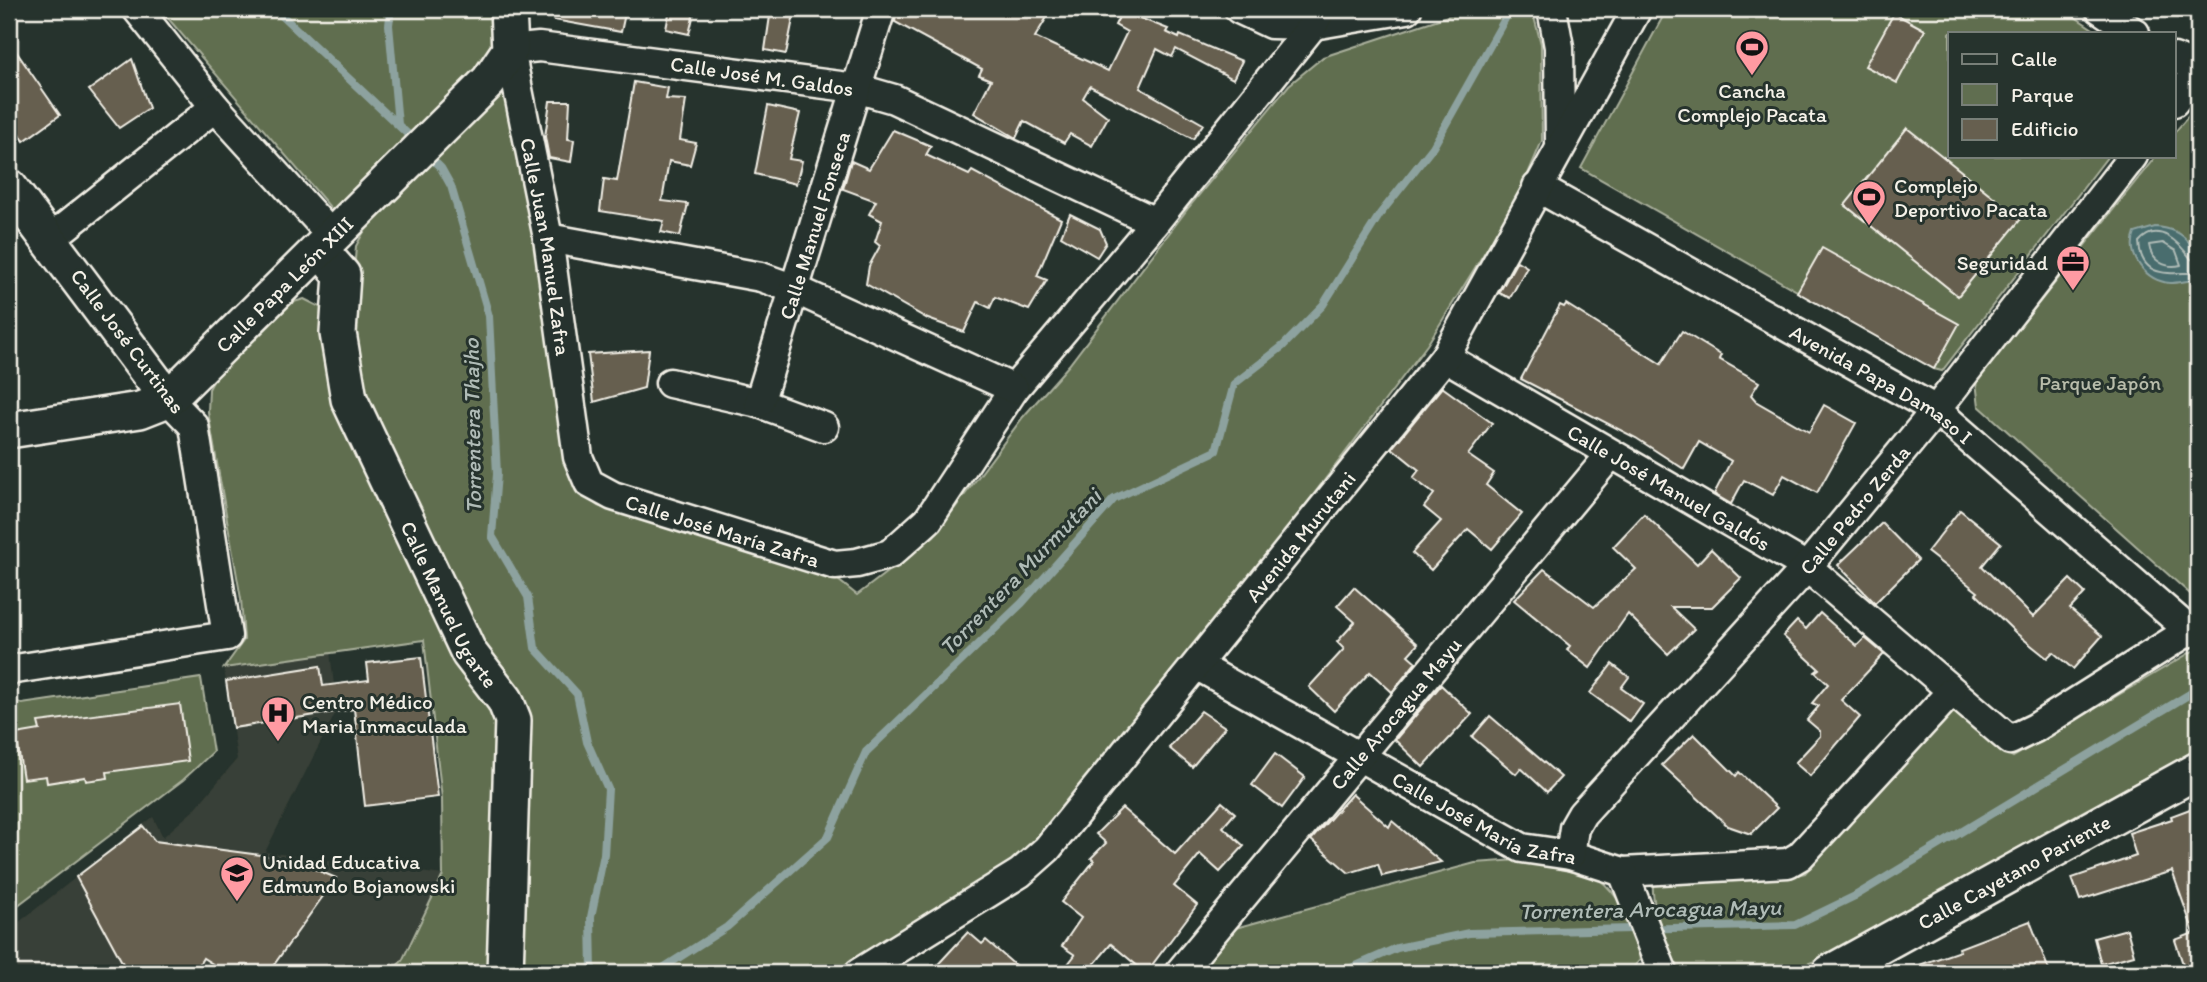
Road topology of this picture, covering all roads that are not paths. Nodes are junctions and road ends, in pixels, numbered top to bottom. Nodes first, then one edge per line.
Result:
1 (137, 9) edge
2 (508, 9) edge
3 (880, 9) edge
4 (1239, 9) edge
5 (1406, 9) edge
6 (1552, 9) edge
7 (1637, 9) edge
8 (2100, 9) edge
9 (1317, 17) edge
10 (2134, 32) edge
11 (510, 50) junction
12 (2176, 59) edge
13 (2198, 70) edge
14 (856, 88) junction
15 (2176, 100) edge
16 (215, 107) junction
17 (1560, 145) junction
18 (2131, 158) edge
19 (1537, 187) junction
20 (12, 194) edge
21 (1154, 222) junction
22 (50, 239) junction
23 (548, 239) junction
24 (327, 244) junction
25 (792, 288) junction
26 (1445, 357) junction
27 (670, 383) dead end
28 (1014, 389) junction
29 (168, 399) junction
30 (759, 403) junction
31 (1936, 410) junction
32 (824, 427) dead end
33 (9, 430) edge
34 (1611, 454) junction
35 (590, 483) joint
36 (1807, 567) junction
37 (2195, 629) edge
38 (1198, 666) junction
39 (9, 670) edge
40 (1951, 692) junction
41 (1359, 755) junction
42 (2198, 770) edge
43 (1570, 855) junction
44 (1623, 872) junction
45 (505, 973) edge
46 (859, 973) edge
47 (1180, 973) edge
48 (1663, 973) edge
49 (1830, 973) edge

1 - 16 street, Calle Manuel Ugarte
2 - 11 street, Calle Juan Manuel Zafra
3 - 14 street, Calle Manuel Fonseca
4 - 9 street
5 - 9 street
6 - 17 street
7 - 17 street, Avenida Murutani
8 - 10 street
9 - 21 street, Calle José María Zafra
11 - 14 street, Calle José M. Galdos
11 - 23 street, Calle Juan Manuel Zafra
11 - 24 street, Calle Papa León XIII
12 - 13 street
13 - 15 street
14 - 21 street, Calle José M. Galdos
14 - 25 street, Calle Manuel Fonseca
16 - 22 street
16 - 24 street, Calle Manuel Ugarte
17 - 19 street, Avenida Murutani
18 - 31 street, Calle Pedro Zerda
19 - 26 street, Avenida Murutani
19 - 31 street, Avenida Papa Damaso I
20 - 22 street, Calle José Curtinas
21 - 28 street, Calle José María Zafra
22 - 29 street, Calle José Curtinas
23 - 25 street
23 - 35 street, Calle Juan Manuel Zafra
24 - 29 street, Calle Papa León XIII
24 - 45 street, Calle Manuel Ugarte
25 - 28 street
25 - 30 street, Calle Manuel Fonseca
26 - 34 street, Calle José Manuel Galdós
26 - 38 street, Avenida Murutani
27 - 30 street
28 - 35 street, Calle José María Zafra
29 - 33 street, Calle Papa León XIII
29 - 39 street, Calle José Curtinas
30 - 32 street
31 - 36 street, Calle Pedro Zerda
31 - 37 street, Avenida Papa Damaso I
34 - 36 street, Calle José Manuel Galdós
34 - 41 street, Calle Arocagua Mayu
36 - 40 street, Calle José Manuel Galdós
36 - 43 street, Calle Pedro Zerda
37 - 40 street, Calle José Manuel Galdós
38 - 41 street, Calle José María Zafra
38 - 46 street, Avenida Murutani
40 - 44 street
41 - 43 street, Calle José María Zafra
41 - 47 street, Calle Arocagua Mayu
42 - 49 street, Calle Cayetano Pariente
43 - 44 street, Calle José María Zafra
44 - 48 street

